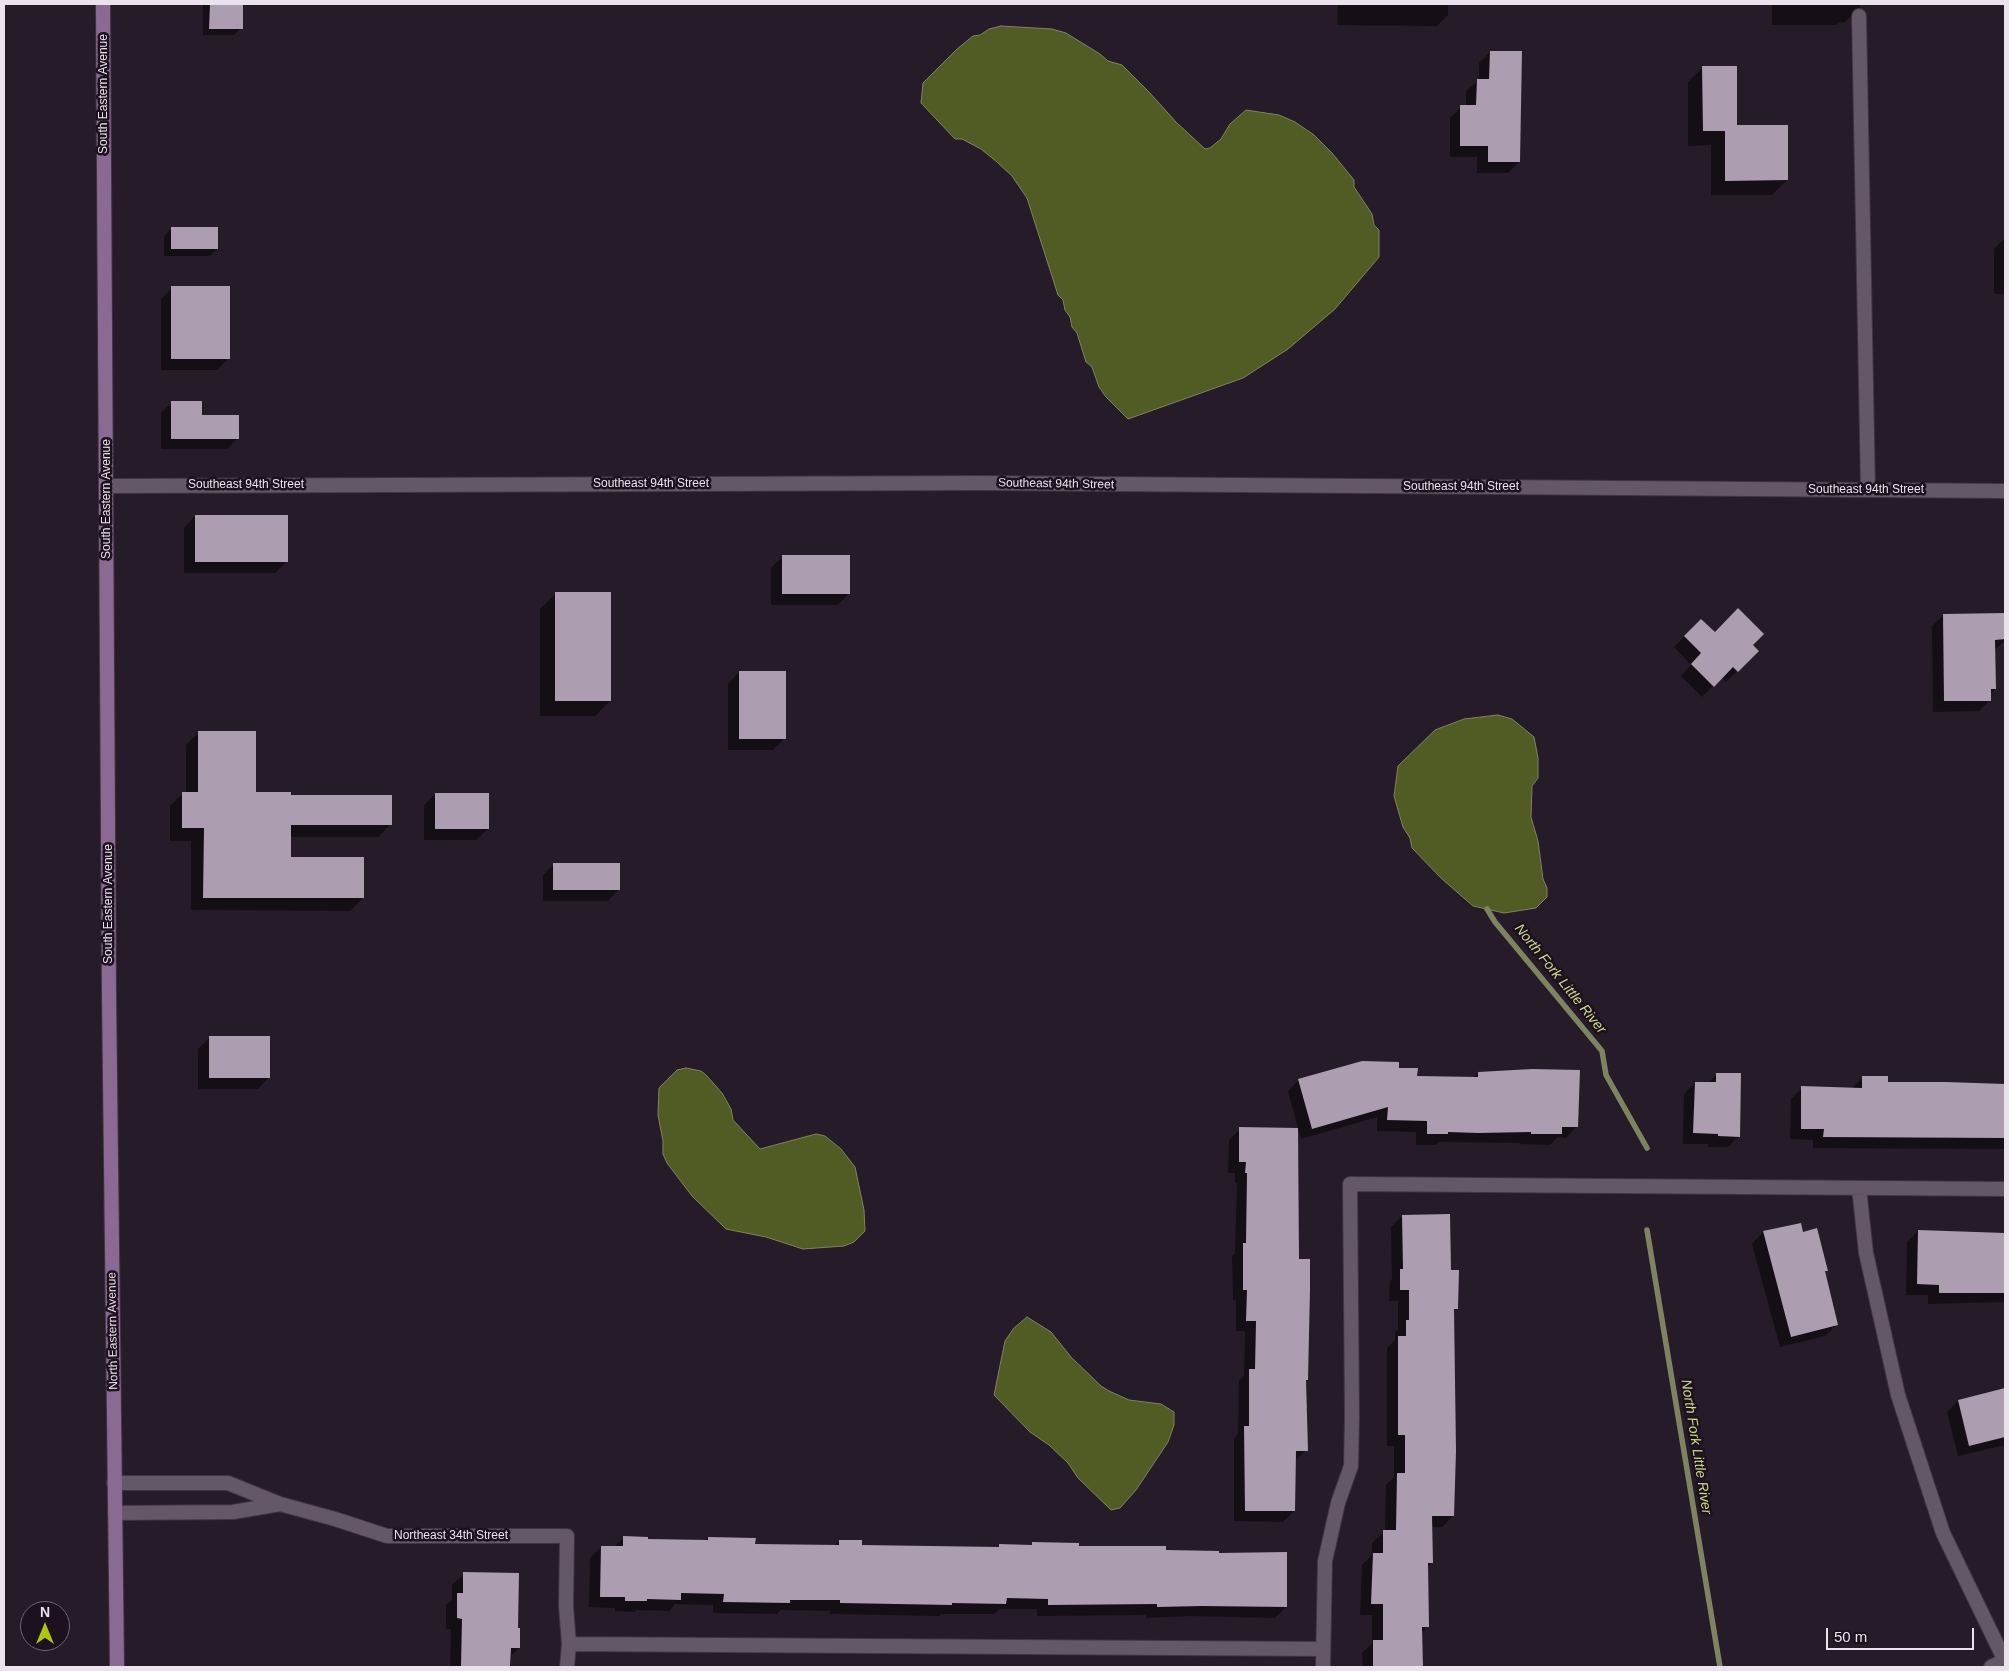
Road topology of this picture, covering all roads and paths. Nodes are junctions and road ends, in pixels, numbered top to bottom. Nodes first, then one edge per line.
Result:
1 (103, 4) edge
2 (1859, 16) dead end
3 (107, 486) junction
4 (1868, 490) junction
5 (2005, 491) edge
6 (109, 994) joint
7 (1859, 1188) junction
8 (2005, 1189) edge
9 (114, 1483) junction
10 (280, 1504) junction
11 (115, 1513) junction
12 (569, 1644) junction
13 (1323, 1650) junction
14 (2005, 1661) edge
15 (117, 1667) edge
16 (567, 1667) edge
17 (1323, 1667) edge
18 (1992, 1667) edge

1 - 3 main road, South Eastern Avenue
2 - 4 street
3 - 4 street, Southeast 94th Street
3 - 6 main road, South Eastern Avenue
4 - 5 street, Southeast 94th Street
6 - 9 main road, North Eastern Avenue
7 - 8 street
7 - 13 street
7 - 14 street
9 - 10 street, Northeast 34th Street
9 - 11 main road, North Eastern Avenue
10 - 11 street, Northeast 34th Street
10 - 12 street, Northeast 34th Street
11 - 15 main road, North Eastern Avenue
12 - 13 street
12 - 16 street
13 - 17 street
14 - 18 street

